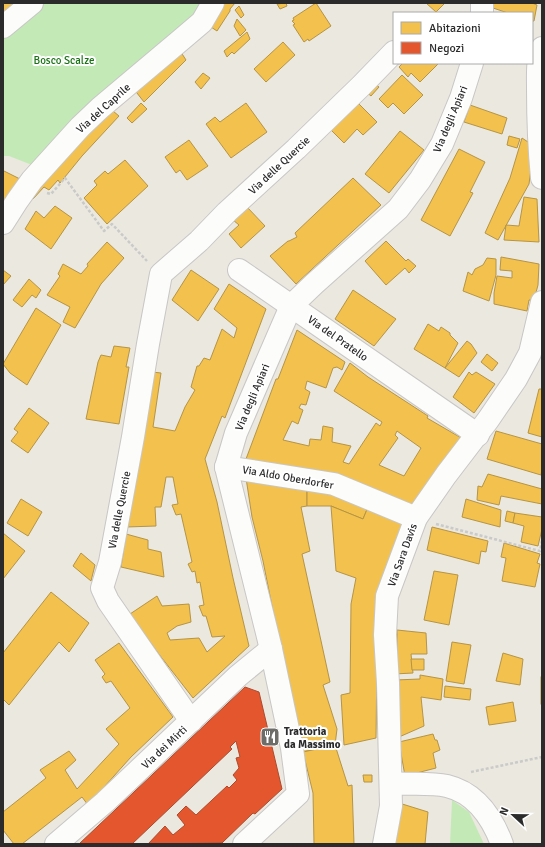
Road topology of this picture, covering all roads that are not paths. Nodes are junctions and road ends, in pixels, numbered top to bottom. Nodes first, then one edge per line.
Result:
1 (32, 3) edge
2 (213, 3) edge
3 (3, 27) edge
4 (542, 48) edge
5 (393, 53) edge
6 (472, 64) edge
7 (542, 170) edge
8 (3, 223) edge
9 (239, 270) dead end
10 (542, 302) edge
11 (291, 306) junction
12 (478, 434) junction
13 (226, 467) junction
14 (416, 518) junction
15 (270, 649) junction
16 (191, 721) junction
17 (391, 783) junction
18 (56, 844) edge
19 (244, 844) edge
20 (384, 844) edge
21 (502, 844) edge

1 - 3 street
2 - 8 street, Via del Caprile
4 - 7 street
5 - 16 street, Via delle Quercie
6 - 11 street, Via degli Apiari
9 - 11 street, Via del Pratello
10 - 12 street, Via Sara Davis
11 - 12 street, Via del Pratello
11 - 13 street, Via degli Apiari
12 - 14 street, Via Sara Davis
13 - 14 street, Via Aldo Oberdorfer
13 - 15 street, Via degli Apiari
14 - 17 street, Via Sara Davis
15 - 16 street, Via dei Mirti
15 - 19 street, Via degli Apiari
16 - 18 street, Via dei Mirti
17 - 20 street, Via Sara Davis
17 - 21 street

